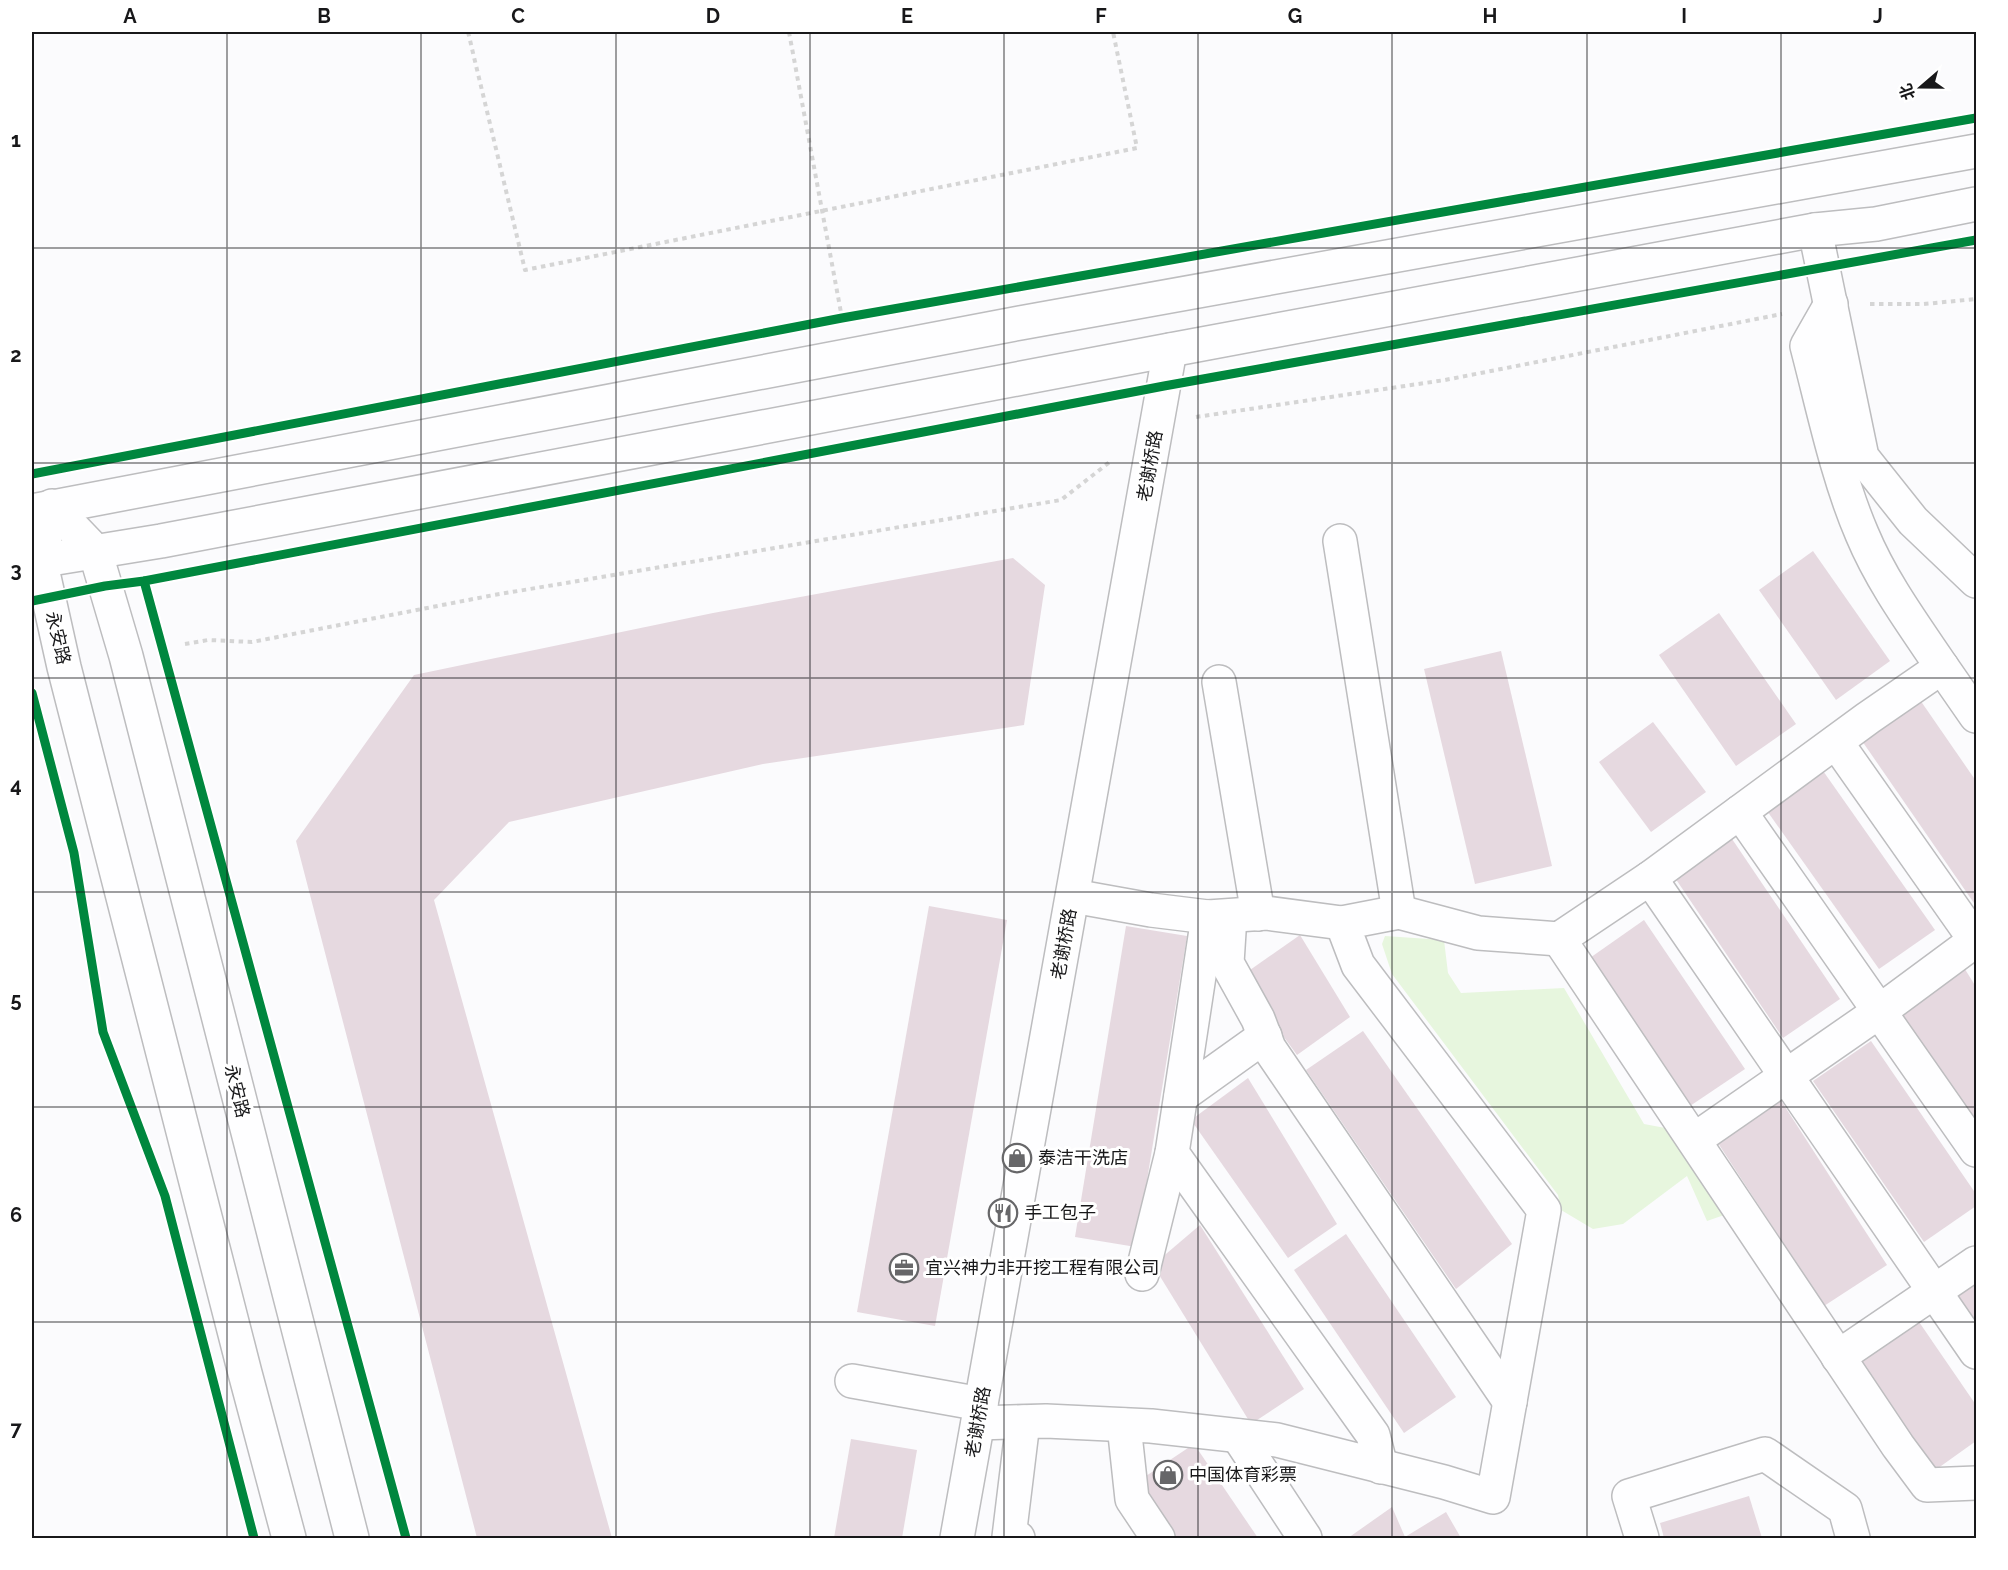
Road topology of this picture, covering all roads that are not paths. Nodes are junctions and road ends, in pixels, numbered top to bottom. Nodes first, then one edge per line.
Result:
1 (1977, 151) edge
2 (1977, 204) edge
3 (1815, 230) junction
4 (1831, 304) junction
5 (1170, 350) junction
6 (42, 508) edge
7 (1340, 541) dead end
8 (95, 551) junction
9 (36, 561) edge
10 (1977, 581) edge
11 (1942, 667) junction
12 (1219, 682) dead end
13 (1977, 716) edge
14 (1836, 742) junction
15 (1740, 812) junction
16 (1650, 878) junction
17 (1073, 896) junction
18 (1399, 912) junction
19 (1342, 923) junction
20 (1225, 928) junction
21 (1559, 939) junction
22 (1976, 940) edge
23 (1880, 1011) junction
24 (1264, 1036) junction
25 (1786, 1076) junction
26 (1180, 1096) junction
27 (1694, 1140) junction
28 (1977, 1150) edge
29 (1172, 1153) junction
30 (1977, 1263) edge
31 (1142, 1274) dead end
32 (1935, 1291) junction
33 (1977, 1352) edge
34 (1838, 1357) junction
35 (852, 1381) dead end
36 (1510, 1402) junction
37 (980, 1414) junction
38 (1023, 1422) junction
39 (1124, 1425) junction
40 (1238, 1436) junction
41 (1381, 1467) junction
42 (1977, 1483) edge
43 (289, 1539) edge
44 (352, 1539) edge
45 (957, 1539) edge
46 (1018, 1539) edge
47 (1158, 1539) edge
48 (1305, 1539) edge
49 (1642, 1539) edge
50 (1853, 1539) edge

1 - 6 street
2 - 3 street
3 - 4 street
3 - 5 street
4 - 10 street
4 - 11 street
5 - 8 street
5 - 17 street, 老谢桥路
6 - 8 street, 永安路
6 - 9 street, 永安路
7 - 18 street
8 - 9 street
8 - 44 street, 永安路
9 - 43 street, 永安路
11 - 13 street
11 - 14 street
12 - 20 street
14 - 15 street
14 - 22 street
15 - 16 street
15 - 23 street
16 - 21 street
16 - 25 street
17 - 20 street
17 - 37 street, 老谢桥路
18 - 19 street
18 - 21 street
19 - 20 street
19 - 36 street
20 - 24 street
20 - 26 street
21 - 27 street
22 - 23 street
23 - 25 street
23 - 28 street
24 - 26 street
24 - 36 street
25 - 27 street
25 - 32 street
26 - 29 street
27 - 34 street
29 - 31 street
29 - 41 street
30 - 32 street
32 - 33 street
32 - 34 street
34 - 42 street
35 - 37 street
36 - 41 street
37 - 38 street
37 - 45 street, 老谢桥路
38 - 39 street
38 - 46 street
39 - 40 street
39 - 47 street
40 - 41 street
40 - 48 street
49 - 50 street

